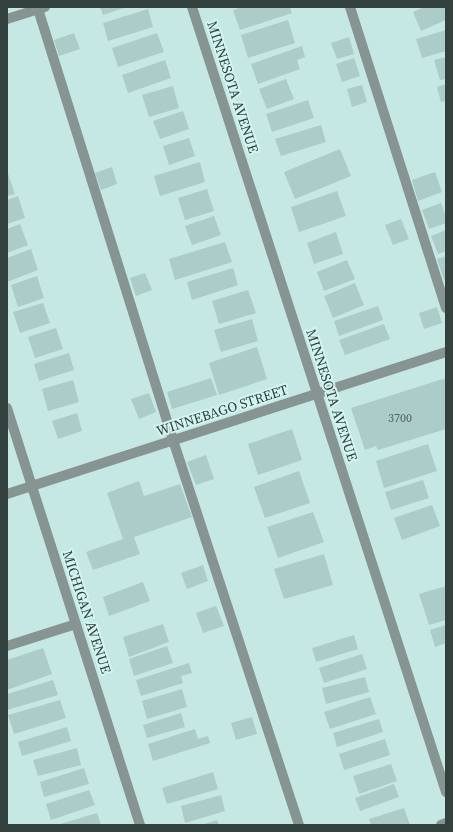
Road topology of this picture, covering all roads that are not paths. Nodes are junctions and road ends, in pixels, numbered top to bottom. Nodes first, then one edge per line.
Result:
1 (192, 7) edge
2 (350, 7) edge
3 (41, 8) edge
4 (7, 19) edge
5 (446, 308) edge
6 (446, 352) edge
7 (317, 394) junction
8 (7, 408) edge
9 (174, 440) junction
10 (32, 486) junction
11 (7, 494) edge
12 (76, 624) junction
13 (7, 646) edge
14 (446, 792) edge
15 (446, 823) edge
16 (140, 825) edge
17 (299, 825) edge
18 (441, 825) edge

1 - 7 street, MINNESOTA AVENUE
2 - 5 street
3 - 4 street
3 - 9 street
6 - 7 street, WINNEBAGO STREET
7 - 9 street, WINNEBAGO STREET
7 - 14 street, MINNESOTA AVENUE
8 - 10 street, MICHIGAN AVENUE
9 - 10 street, WINNEBAGO STREET
9 - 17 street
10 - 11 street, WINNEBAGO STREET
10 - 12 street, MICHIGAN AVENUE
12 - 13 street
12 - 16 street, MICHIGAN AVENUE
15 - 18 street

